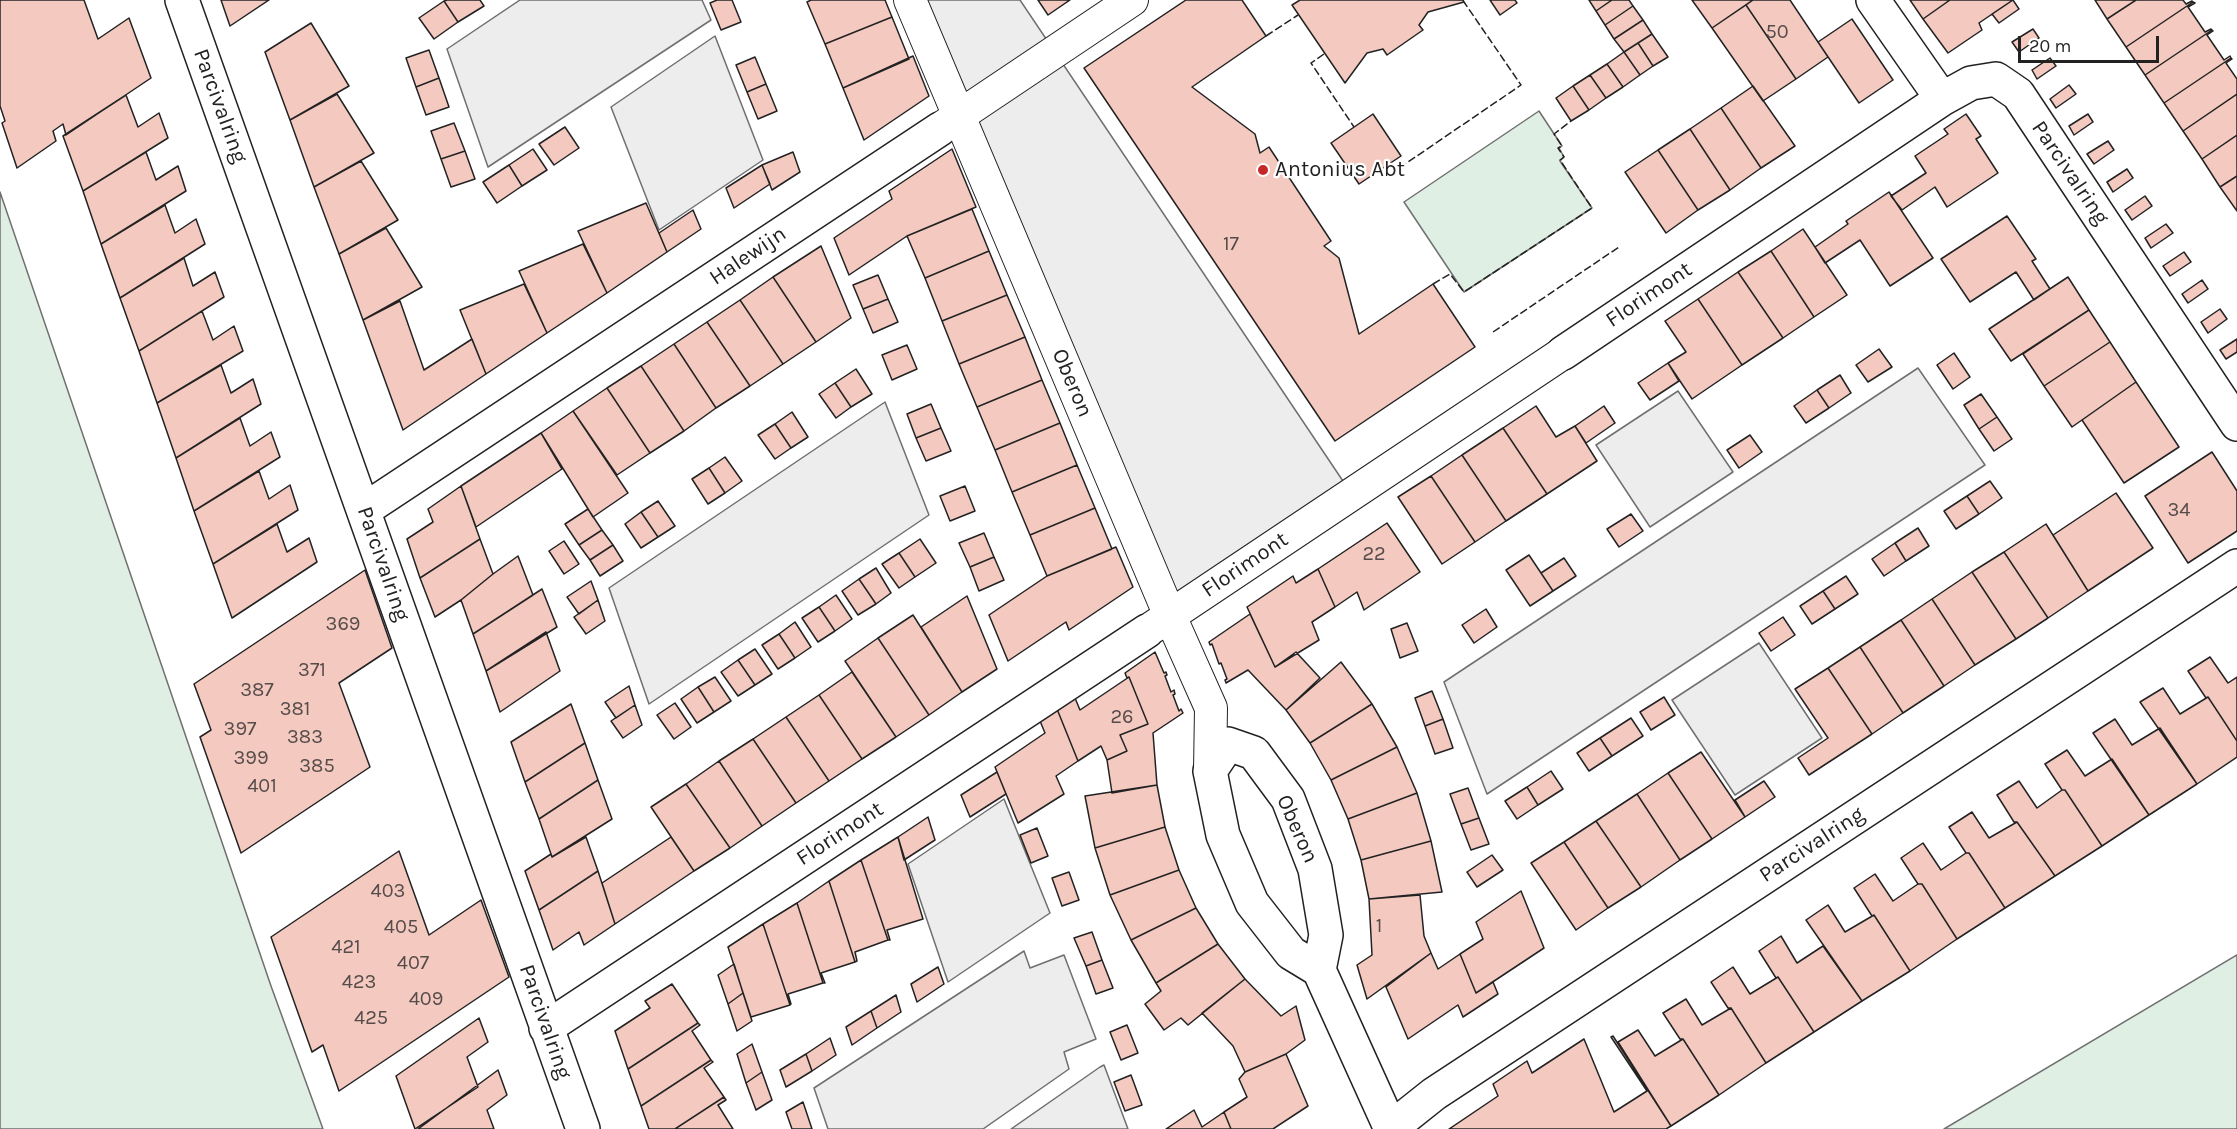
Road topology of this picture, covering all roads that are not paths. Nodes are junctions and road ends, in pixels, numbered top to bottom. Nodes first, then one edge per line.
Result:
1 (182, 0) edge
2 (910, 0) edge
3 (1132, 0) edge
4 (1873, 0) edge
5 (1942, 99) junction
6 (950, 122) junction
7 (1563, 353) joint
8 (2237, 424) edge
9 (364, 510) junction
10 (2237, 566) edge
11 (1158, 623) junction
12 (1210, 771) junction
13 (1319, 970) junction
14 (546, 1028) junction
15 (583, 1129) edge
16 (1391, 1129) edge

1 - 9 street, Parcivalring
2 - 6 street, Oberon
3 - 6 street, Halewijn
4 - 5 street
5 - 7 street, Florimont
5 - 8 street, Parcivalring
6 - 9 street, Halewijn
6 - 11 street, Oberon
7 - 11 street, Florimont
9 - 14 street, Parcivalring
10 - 16 street, Parcivalring
11 - 12 street, Oberon
11 - 14 street, Florimont
12 - 13 street, Oberon
12 - 13 street, Oberon
13 - 16 street
14 - 15 street, Parcivalring

